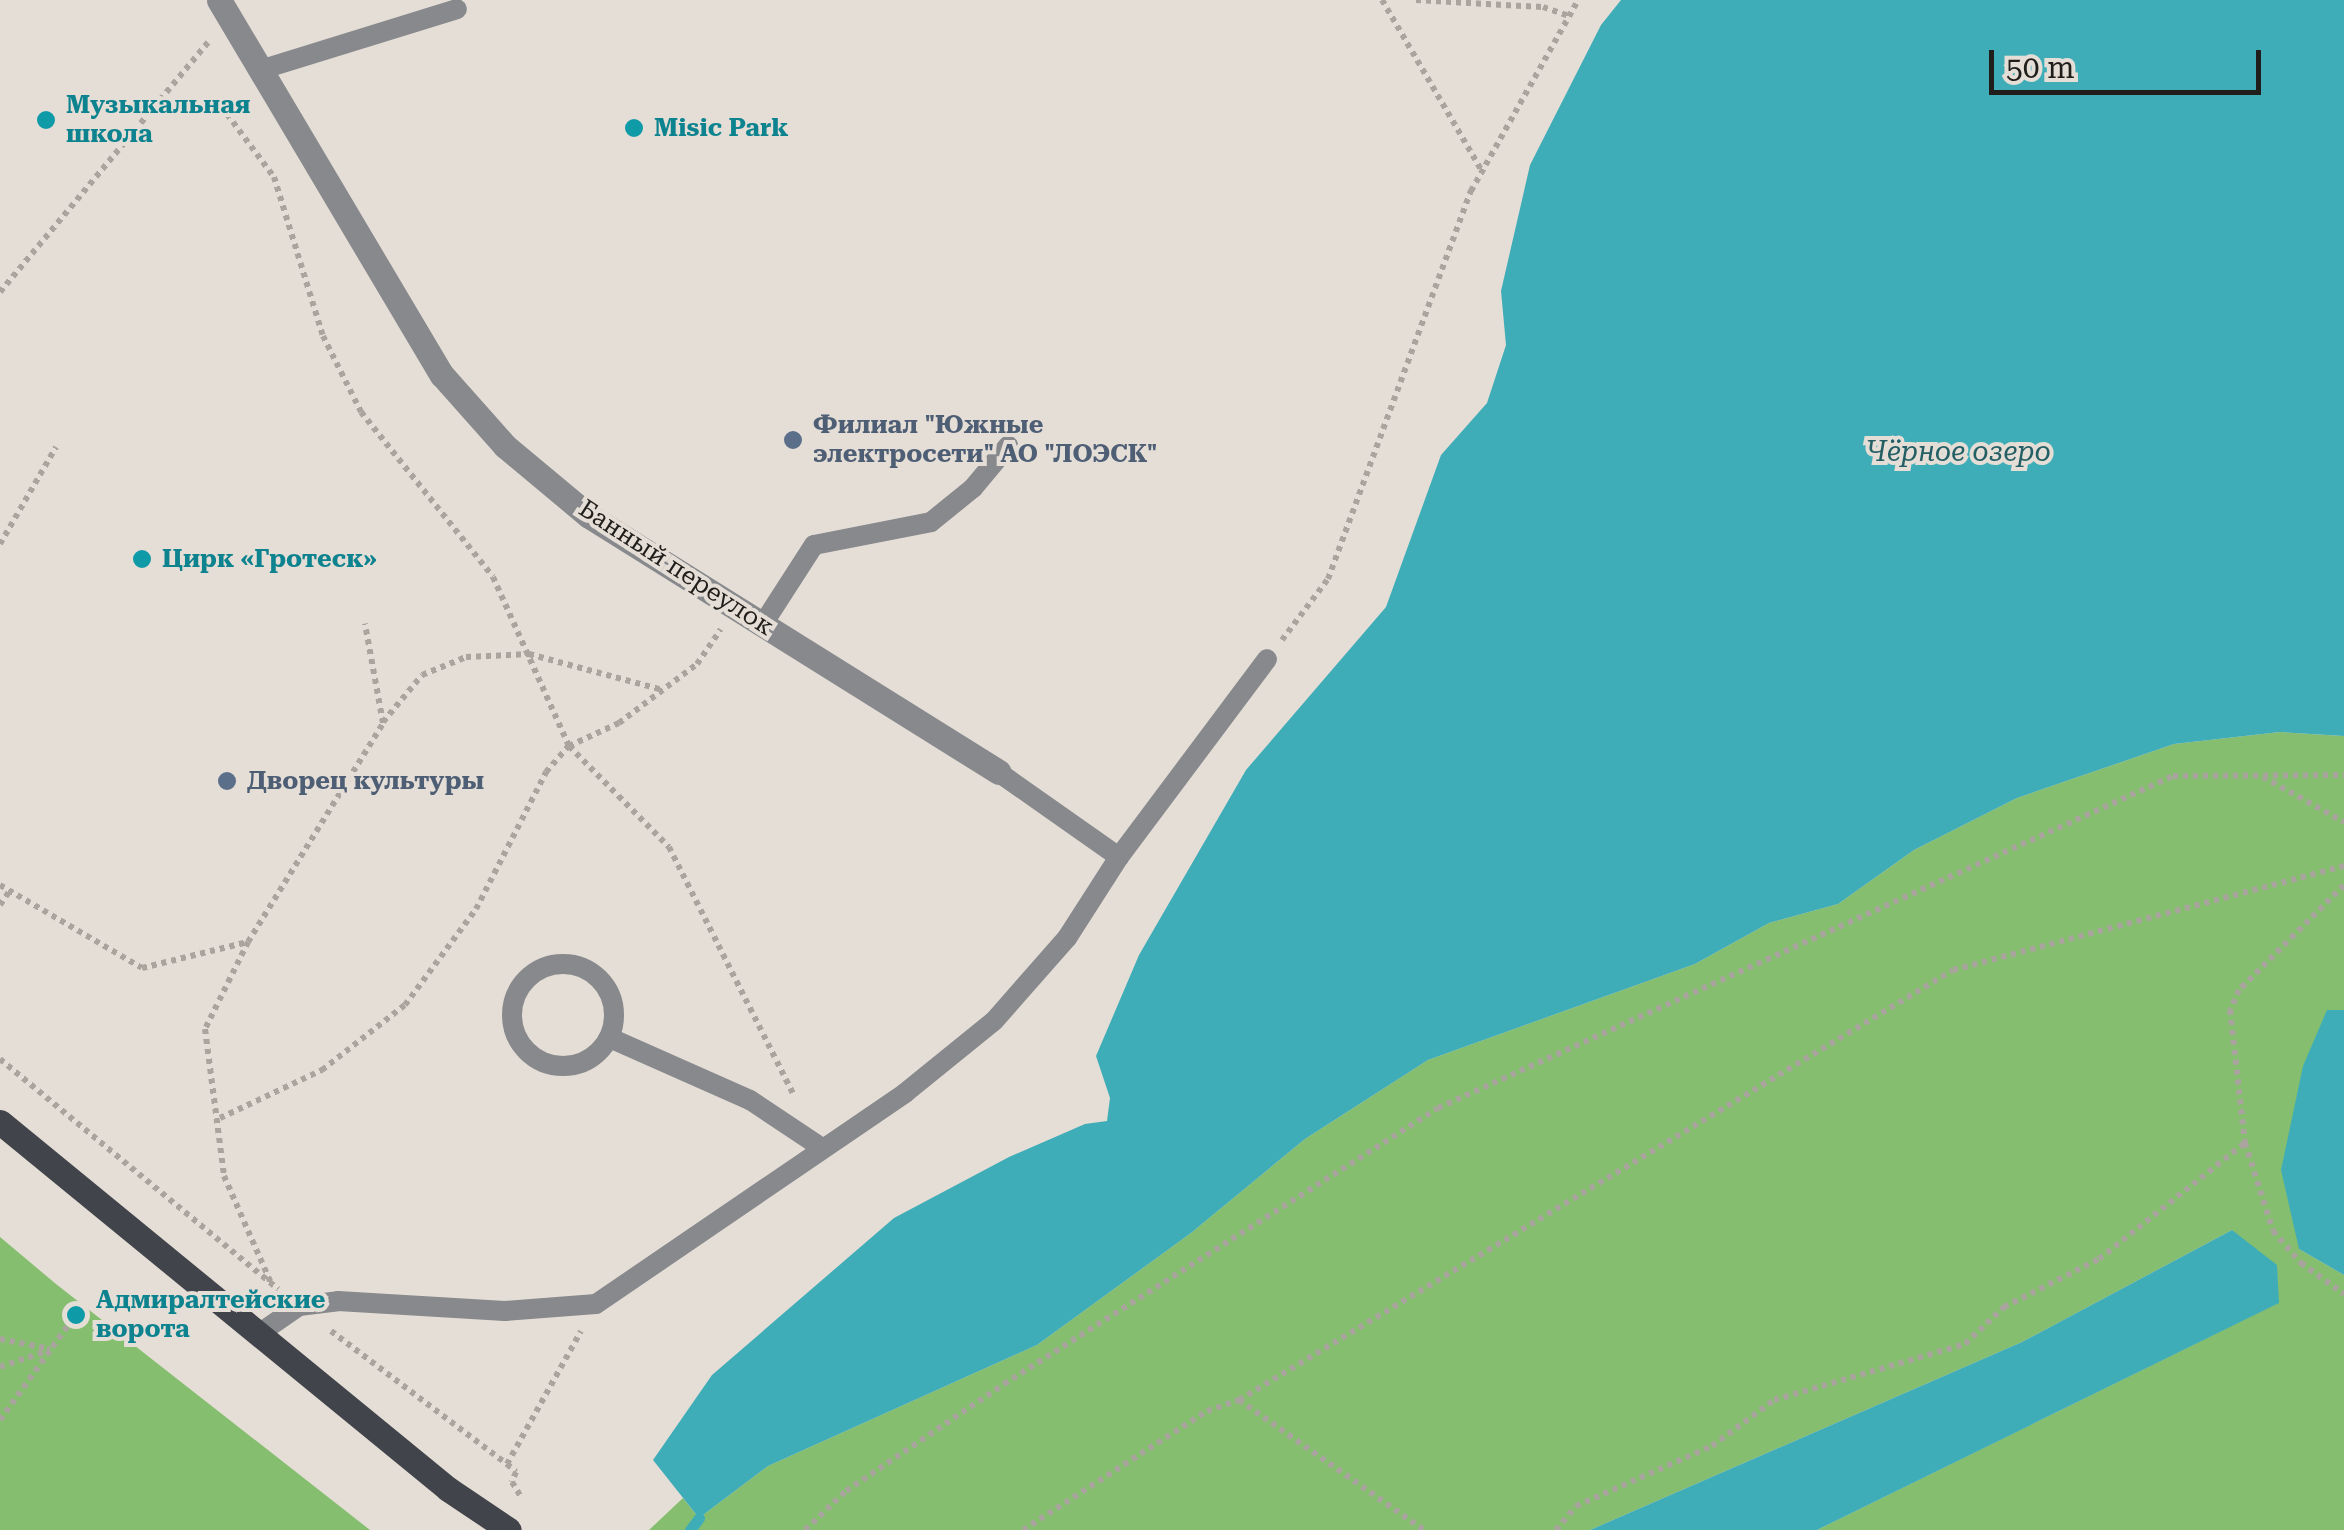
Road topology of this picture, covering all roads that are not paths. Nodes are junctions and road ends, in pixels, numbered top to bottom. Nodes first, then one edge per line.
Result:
1 (224, 8) edge
2 (458, 9) dead end
3 (260, 70) junction
4 (1008, 446) dead end
5 (763, 624) junction
6 (1267, 660) road end
7 (998, 772) joint
8 (1119, 857) junction
9 (610, 1038) junction
10 (0, 1122) edge
11 (819, 1146) junction
12 (256, 1335) junction
13 (509, 1530) edge

1 - 3 street, Банный переулок
2 - 3 lane
3 - 5 street, Банный переулок
4 - 5 lane
5 - 7 street, Банный переулок
6 - 8 lane
7 - 8 lane
8 - 11 lane
9 - 9 lane
9 - 11 lane
10 - 12 main road
11 - 12 lane
12 - 13 main road

